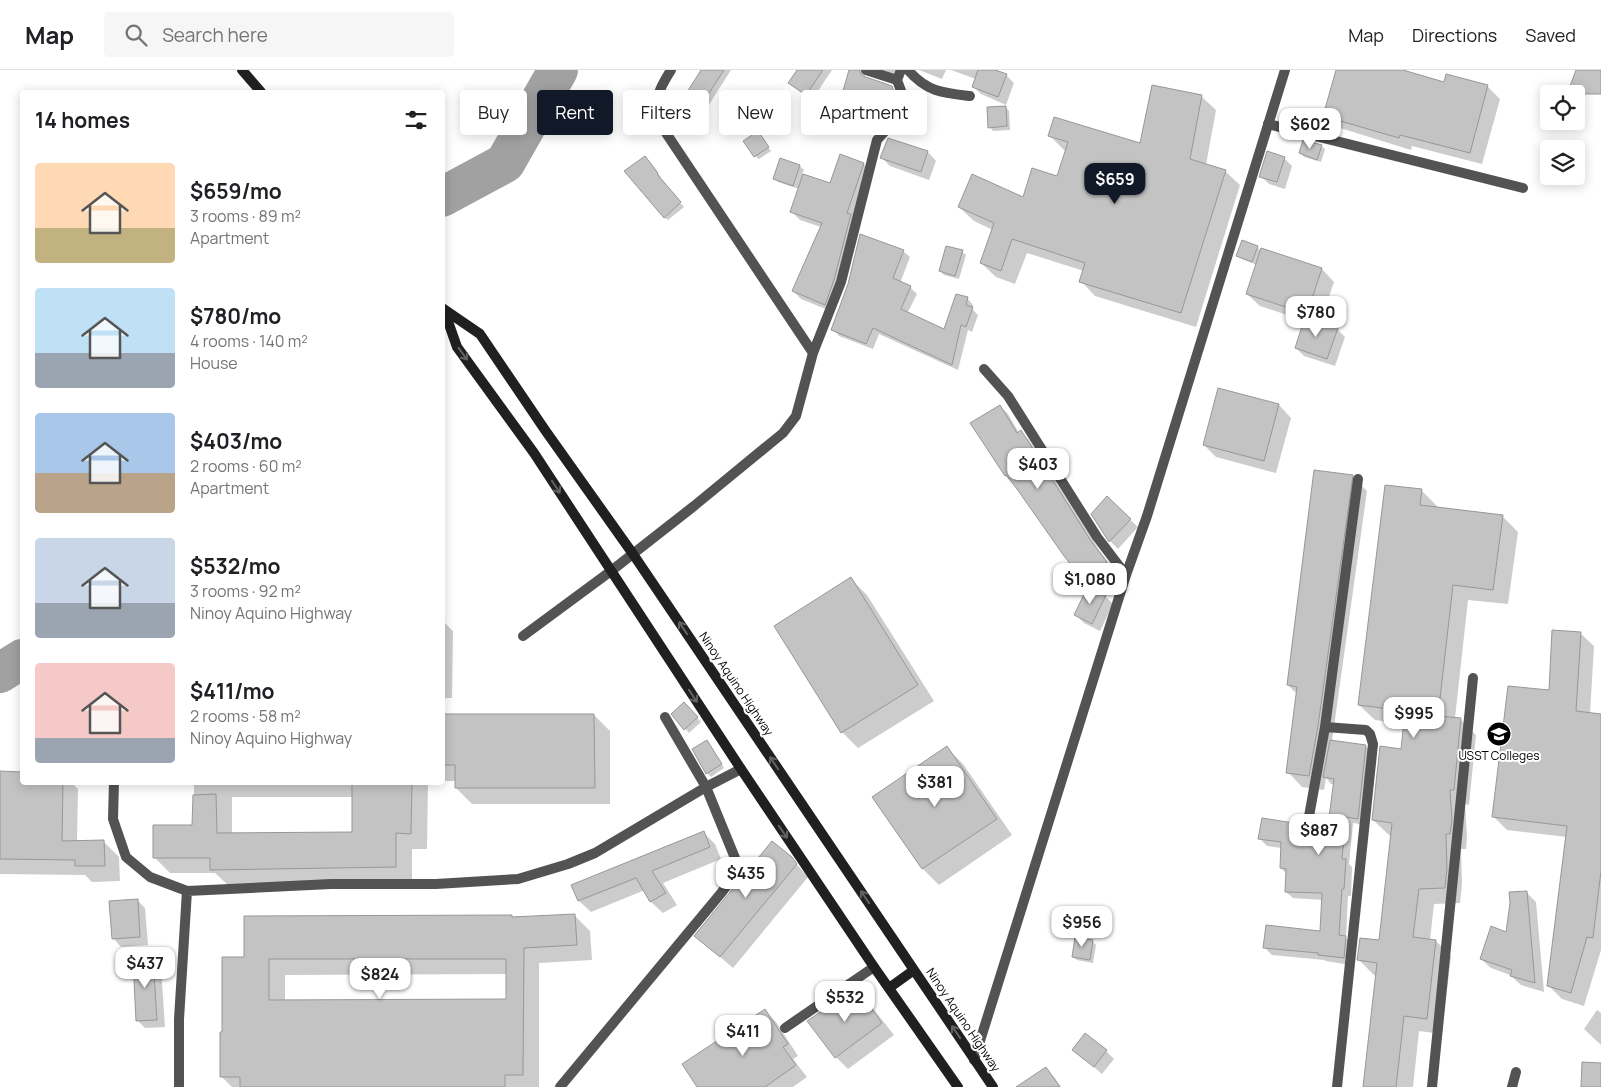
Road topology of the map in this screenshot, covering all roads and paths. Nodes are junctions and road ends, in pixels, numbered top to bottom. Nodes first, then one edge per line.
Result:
1 (242, 70) edge
2 (671, 70) edge
3 (866, 70) edge
4 (901, 70) edge
5 (908, 70) edge
6 (1285, 70) edge
7 (897, 80) junction
8 (259, 90) edge
9 (970, 96) dead end
10 (1268, 124) junction
11 (1523, 188) dead end
12 (445, 310) edge
13 (445, 314) edge
14 (813, 352) junction
15 (984, 369) dead end
16 (1358, 479) dead end
17 (633, 554) junction
18 (611, 571) junction
19 (1126, 576) junction
20 (523, 636) dead end
21 (1473, 678) dead end
22 (665, 717) dead end
23 (1325, 727) junction
24 (741, 768) junction
25 (114, 785) edge
26 (706, 787) junction
27 (1308, 822) dead end
28 (187, 891) junction
29 (874, 967) junction
30 (914, 970) junction
31 (889, 988) junction
32 (785, 1028) dead end
33 (974, 1060) junction
34 (1516, 1072) dead end
35 (179, 1087) edge
36 (560, 1087) edge
37 (958, 1087) edge
38 (993, 1087) edge
39 (1337, 1087) edge
40 (1432, 1087) edge
41 (1512, 1087) edge

1 - 8 main road
2 - 14 street
3 - 7 street
4 - 7 street
5 - 9 street
6 - 10 street
7 - 14 street
10 - 11 street
10 - 19 street
12 - 17 main road, Ninoy Aquino Highway
13 -> 18 main road, Ninoy Aquino Highway
14 - 17 street
15 - 19 street
16 - 23 street
17 - 18 street
30 -> 17 main road, Ninoy Aquino Highway
18 - 20 street
18 -> 24 main road, Ninoy Aquino Highway
19 - 33 street
21 - 40 street
22 - 26 street
23 - 27 street
23 - 39 street
24 - 26 street
24 -> 29 main road, Ninoy Aquino Highway
25 - 28 street
26 - 28 street
26 - 36 street
28 - 35 street
29 - 31 main road, Ninoy Aquino Highway
29 - 32 street
30 - 31 main road
33 -> 30 main road, Ninoy Aquino Highway
31 - 37 main road, Ninoy Aquino Highway
33 - 38 main road, Ninoy Aquino Highway
34 - 41 street

